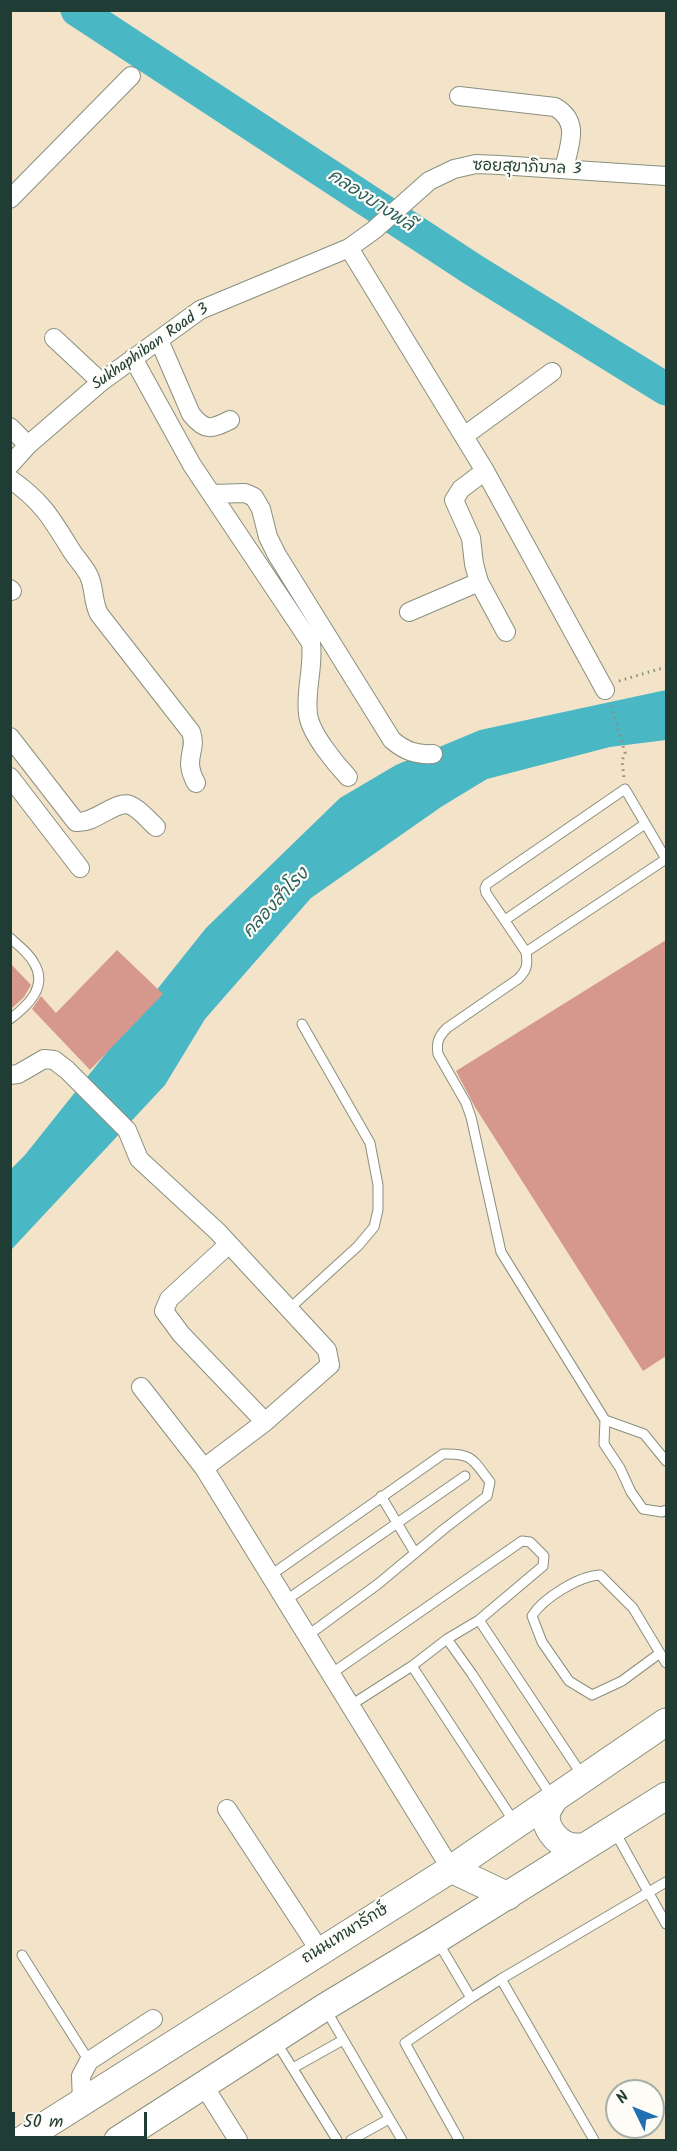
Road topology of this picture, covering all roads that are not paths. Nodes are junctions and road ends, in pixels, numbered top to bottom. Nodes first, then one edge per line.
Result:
1 (132, 76) dead end
2 (459, 96) dead end
3 (564, 169) junction
4 (666, 176) edge
5 (10, 199) edge
6 (374, 230) joint
7 (349, 248) junction
8 (54, 338) dead end
9 (159, 340) junction
10 (133, 358) junction
11 (552, 372) dead end
12 (101, 382) junction
13 (230, 420) dead end
14 (10, 427) edge
15 (464, 436) junction
16 (28, 445) junction
17 (10, 465) edge
18 (485, 471) junction
19 (10, 479) edge
20 (212, 494) junction
21 (479, 582) junction
22 (409, 612) dead end
23 (506, 632) dead end
24 (605, 690) road end
25 (10, 737) edge
26 (433, 754) dead end
27 (10, 777) edge
28 (348, 777) dead end
29 (196, 783) dead end
30 (645, 824) junction
31 (156, 827) dead end
32 (666, 859) edge
33 (80, 868) dead end
34 (505, 920) junction
35 (10, 938) edge
36 (526, 952) junction
37 (10, 1019) edge
38 (302, 1024) dead end
39 (10, 1075) edge
40 (229, 1244) junction
41 (289, 1309) junction
42 (141, 1387) dead end
43 (605, 1420) junction
44 (265, 1422) junction
45 (666, 1461) edge
46 (204, 1468) junction
47 (465, 1476) dead end
48 (381, 1496) junction
49 (666, 1510) edge
50 (396, 1523) junction
51 (415, 1553) junction
52 (271, 1575) junction
53 (285, 1601) junction
54 (479, 1620) junction
55 (307, 1636) junction
56 (447, 1639) junction
57 (660, 1653) junction
58 (666, 1663) edge
59 (412, 1666) junction
60 (338, 1669) dead end
61 (351, 1705) junction
62 (666, 1722) edge
63 (585, 1779) junction
64 (666, 1796) edge
65 (554, 1799) junction
66 (227, 1809) dead end
67 (516, 1825) junction
68 (614, 1830) junction
69 (584, 1847) junction
70 (451, 1869) junction
71 (666, 1882) edge
72 (649, 1892) junction
73 (508, 1896) junction
74 (666, 1924) edge
75 (436, 1940) junction
76 (320, 1951) junction
77 (22, 1955) dead end
78 (501, 1979) junction
79 (471, 1998) junction
80 (325, 2007) junction
81 (153, 2019) dead end
82 (275, 2040) junction
83 (342, 2040) junction
84 (89, 2061) junction
85 (293, 2068) junction
86 (204, 2086) junction
87 (82, 2102) junction
88 (389, 2119) junction
89 (21, 2140) edge
90 (118, 2140) edge
91 (238, 2140) edge
92 (337, 2140) edge
93 (351, 2140) edge
94 (402, 2140) edge
95 (459, 2140) edge
96 (594, 2140) edge

1 - 5 street
2 - 3 street
3 - 4 street, ซอยสุขาภิบาล 3
3 - 6 street, ซอยสุขาภิบาล 3
6 - 7 street, Sukhaphiban Road 3
7 - 9 street, Sukhaphiban Road 3
7 - 15 street
8 - 12 street
9 - 10 street, Sukhaphiban Road 3
9 - 13 street
10 - 12 street, Sukhaphiban Road 3
10 - 20 street
11 - 15 street
12 - 16 street, Sukhaphiban Road 3
14 - 16 street
15 - 18 street
16 - 17 street, Sukhaphiban Road 3
18 - 21 street
18 - 24 street
19 - 29 street
20 - 26 street
20 - 28 street
21 - 22 street
21 - 23 street
25 - 31 street
27 - 33 street
30 - 32 lane
30 - 34 lane
30 - 34 lane
32 - 36 lane
34 - 36 lane
35 - 37 lane
36 - 43 lane
38 - 41 lane
39 - 40 street
40 - 41 street
40 - 44 street
41 - 44 street
42 - 46 street
43 - 45 lane
43 - 49 lane
44 - 46 street
46 - 52 street
47 - 50 lane
48 - 50 lane
48 - 51 lane
48 - 52 lane
50 - 51 lane
50 - 53 lane
51 - 55 lane
52 - 53 street
53 - 55 street
54 - 56 lane
54 - 60 lane
54 - 63 lane
55 - 61 street
56 - 59 lane
56 - 65 lane
57 - 57 lane
57 - 58 lane
59 - 61 lane
59 - 67 lane
61 - 70 street
62 - 63 main road, ถนนเทพารักษ์
63 - 65 main road, ถนนเทพารักษ์
64 - 68 main road
65 - 67 main road, ถนนเทพารักษ์
65 - 69 main road
66 - 76 street
67 - 70 main road, ถนนเทพารักษ์
68 - 69 main road
68 - 72 lane
69 - 73 main road
70 - 73 main road
70 - 76 main road, ถนนเทพารักษ์
71 - 72 lane
72 - 74 lane
72 - 78 lane
73 - 75 main road
75 - 79 lane
75 - 80 main road
76 - 87 main road, ถนนเทพารักษ์
77 - 84 lane
78 - 79 lane
78 - 96 lane
79 - 95 lane
80 - 82 main road
80 - 83 lane
81 - 84 street
82 - 85 lane
82 - 86 main road
83 - 85 lane
83 - 88 lane
84 - 87 street
85 - 92 lane
86 - 90 main road
86 - 91 street
87 - 89 main road, ถนนเทพารักษ์
88 - 93 lane
88 - 94 lane

